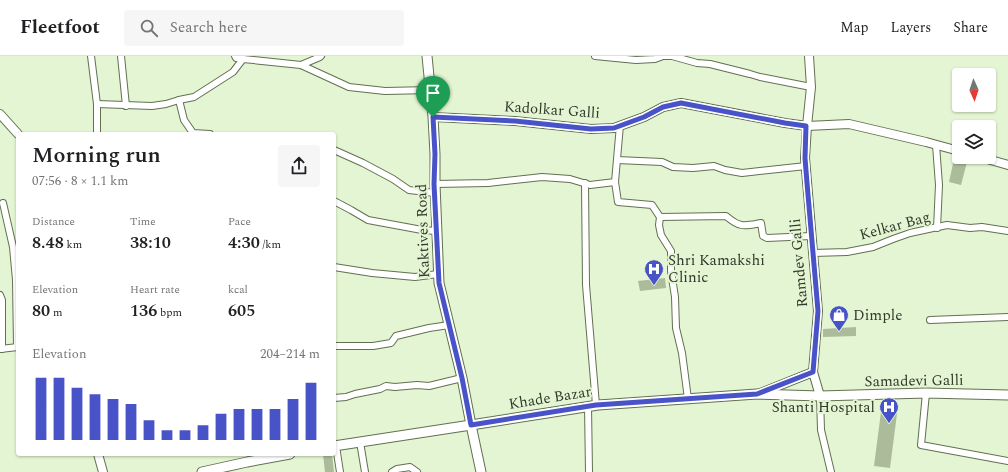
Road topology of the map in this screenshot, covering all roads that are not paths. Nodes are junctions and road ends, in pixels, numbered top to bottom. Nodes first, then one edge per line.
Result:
1 (91, 56) edge
2 (121, 56) edge
3 (235, 56) edge
4 (320, 56) edge
5 (428, 56) edge
6 (595, 56) edge
7 (808, 56) edge
8 (243, 60) junction
9 (301, 65) junction
10 (811, 87) junction
11 (431, 90) junction
12 (179, 100) junction
13 (97, 104) junction
14 (126, 106) junction
15 (0, 114) edge
16 (433, 117) junction
17 (620, 125) junction
18 (806, 126) junction
19 (16, 132) edge
20 (97, 132) edge
21 (193, 132) edge
22 (936, 145) junction
23 (952, 149) edge
24 (336, 151) edge
25 (617, 160) junction
26 (996, 162) edge
27 (1008, 165) edge
28 (806, 166) junction
29 (615, 182) junction
30 (585, 183) junction
31 (435, 189) junction
32 (336, 202) edge
33 (3, 203) dead end
34 (660, 217) junction
35 (937, 228) junction
36 (437, 231) junction
37 (1008, 231) edge
38 (811, 236) junction
39 (813, 253) junction
40 (336, 267) edge
41 (438, 274) junction
42 (16, 280) edge
43 (0, 295) edge
44 (1008, 318) edge
45 (930, 320) dead end
46 (449, 325) junction
47 (336, 346) edge
48 (16, 347) edge
49 (1, 349) edge
50 (813, 372) junction
51 (462, 378) junction
52 (926, 393) junction
53 (757, 394) junction
54 (1008, 395) edge
55 (820, 396) junction
56 (336, 398) edge
57 (688, 399) junction
58 (592, 405) junction
59 (471, 425) junction
60 (360, 442) junction
61 (336, 446) edge
62 (336, 451) edge
63 (99, 456) edge
64 (279, 456) edge
65 (1008, 461) edge
66 (216, 470) edge
67 (103, 472) edge
68 (202, 472) edge
69 (340, 472) edge
70 (365, 472) edge
71 (392, 472) edge
72 (416, 472) edge
73 (481, 472) edge
74 (589, 472) edge
75 (831, 472) edge

1 - 13 street
2 - 14 street
3 - 8 street
4 - 9 street
5 - 11 main road, Kaktives Road
6 - 10 street
7 - 10 street, Ramdev Galli
8 - 9 street
8 - 12 street
9 - 11 street
10 - 18 street, Ramdev Galli
11 - 16 main road, Kaktives Road
12 - 14 street
12 - 21 street
13 - 14 street
13 - 20 street
15 - 19 street
16 - 17 street, Kadolkar Galli
16 - 31 main road, Kaktives Road
17 - 18 street, Kadolkar Galli
17 - 25 street
18 - 22 street, Kadolkar Galli
18 - 28 street, Ramdev Galli
22 - 23 street, Kadolkar Galli
22 - 35 street
24 - 31 street
25 - 28 street
25 - 29 street
26 - 27 street
28 - 38 street, Ramdev Galli
29 - 30 street
29 - 34 street
30 - 31 street
30 - 58 street
31 - 36 main road, Kaktives Road
32 - 36 street
33 - 42 street
34 - 38 street
34 - 57 street
35 - 37 street, Kelkar Bag
35 - 39 street, Kelkar Bag
36 - 41 main road, Kaktives Road
38 - 39 street, Ramdev Galli
39 - 50 street, Ramdev Galli
40 - 41 street
41 - 46 main road, Kaktives Road
43 - 49 street
44 - 45 street
46 - 47 street
46 - 51 main road, Kaktives Road
48 - 49 street
50 - 53 street
50 - 55 street, Ramdev Galli
51 - 56 street
51 - 59 main road, Kaktives Road
52 - 54 main road, Samadevi Galli
52 - 55 main road, Samadevi Galli
52 - 65 street
53 - 55 main road, Khade Bazar
53 - 57 main road, Khade Bazar
55 - 75 street
57 - 58 main road, Khade Bazar
58 - 59 main road, Khade Bazar
58 - 74 street
59 - 60 main road, Khade Bazar
59 - 73 main road, Kaktives Road
60 - 61 main road, Khade Bazar
60 - 70 street
62 - 69 street
63 - 67 street
64 - 66 main road
66 - 68 main road
71 - 72 street

